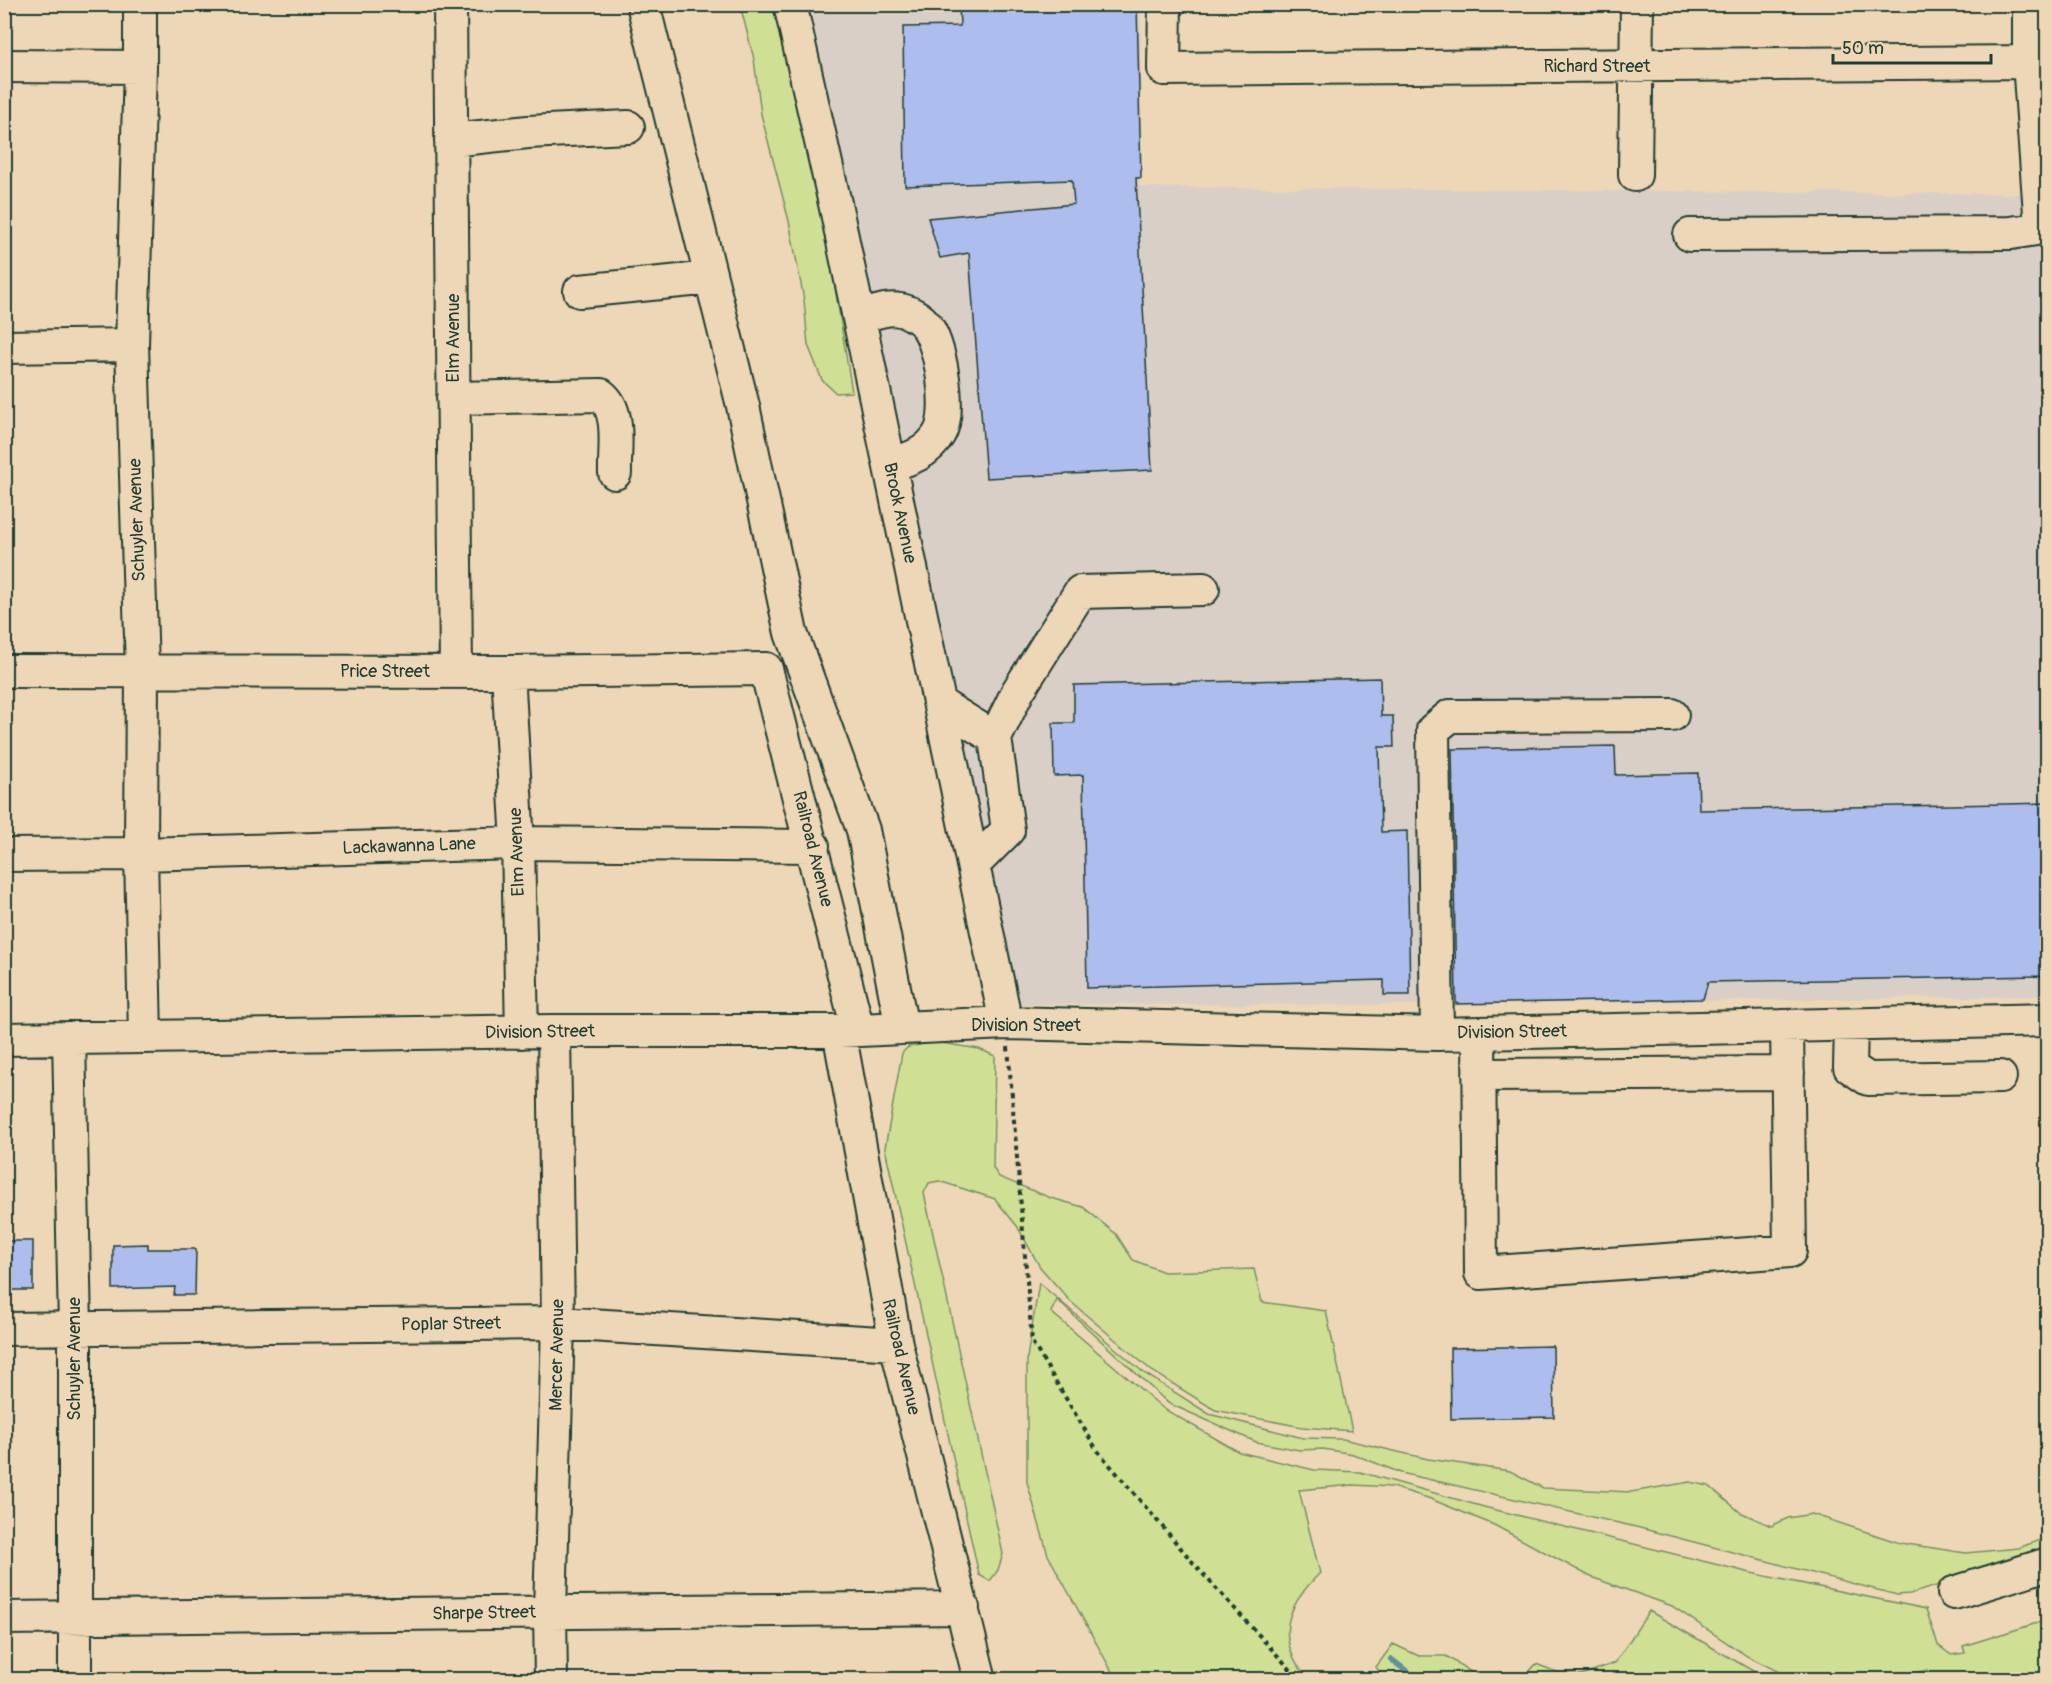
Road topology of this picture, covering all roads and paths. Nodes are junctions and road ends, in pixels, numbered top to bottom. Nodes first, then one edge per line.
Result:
1 (140, 4) edge
2 (450, 4) edge
3 (643, 4) edge
4 (790, 4) edge
5 (1165, 4) edge
6 (1636, 4) edge
7 (2029, 4) edge
8 (2029, 62) junction
9 (4, 66) edge
10 (1636, 66) junction
11 (141, 67) junction
12 (628, 127) dead end
13 (451, 140) junction
14 (1635, 175) dead end
15 (2044, 227) edge
16 (1690, 235) dead end
17 (711, 278) junction
18 (580, 291) dead end
19 (859, 317) junction
20 (132, 345) junction
21 (4, 347) edge
22 (453, 398) junction
23 (890, 465) junction
24 (615, 473) dead end
25 (1203, 589) dead end
26 (766, 669) joint
27 (142, 670) junction
28 (4, 671) edge
29 (456, 672) junction
30 (508, 672) junction
31 (940, 704) junction
32 (1672, 715) dead end
33 (995, 738) junction
34 (518, 843) junction
35 (813, 846) junction
36 (141, 854) junction
37 (4, 855) edge
38 (973, 865) junction
39 (2048, 1020) edge
40 (1006, 1023) junction
41 (1851, 1025) junction
42 (1787, 1026) junction
43 (902, 1028) junction
44 (1674, 1029) junction
45 (848, 1030) junction
46 (554, 1031) junction
47 (522, 1032) junction
48 (1479, 1033) junction
49 (1437, 1034) junction
50 (145, 1036) junction
51 (69, 1038) junction
52 (4, 1039) edge
53 (1788, 1073) junction
54 (1677, 1074) junction
55 (1479, 1075) junction
56 (2000, 1077) dead end
57 (558, 1323) junction
58 (75, 1328) junction
59 (4, 1329) edge
60 (896, 1344) junction
61 (2048, 1564) edge
62 (1954, 1593) dead end
63 (963, 1608) junction
64 (550, 1612) junction
65 (75, 1617) junction
66 (4, 1618) edge
67 (75, 1680) edge
68 (551, 1680) edge
69 (980, 1680) edge
70 (1300, 1680) edge

1 - 11 street, Schuyler Avenue
2 - 13 street, Elm Avenue
3 - 17 street
4 - 19 street, Brook Avenue
5 - 10 street, Richard Street
6 - 10 street
7 - 8 street
8 - 10 street, Richard Street
8 - 15 street
9 - 11 street
10 - 14 street
11 - 20 street, Schuyler Avenue
12 - 13 street
13 - 22 street, Elm Avenue
15 - 16 street
17 - 18 street
17 - 43 street
19 - 23 street, Brook Avenue
19 - 23 street
20 - 21 street
20 - 27 street, Schuyler Avenue
22 - 24 street
22 - 29 street, Elm Avenue
23 - 31 street, Brook Avenue
25 - 33 street
26 - 30 street, Price Street
26 - 35 street, Railroad Avenue
27 - 28 street, Price Street
27 - 29 street, Price Street
27 - 36 street, Schuyler Avenue
29 - 30 street, Price Street
30 - 34 street, Elm Avenue
31 - 33 street
31 - 38 street, Brook Avenue
32 - 49 street
33 - 38 street
34 - 35 street, Lackawanna Lane
34 - 36 street, Lackawanna Lane
34 - 47 street, Elm Avenue
35 - 45 street, Railroad Avenue
36 - 37 street, Lackawanna Lane
36 - 50 street, Schuyler Avenue
38 - 40 street, Brook Avenue
39 - 41 street, Division Street
40 - 43 street, Division Street
40 - 49 street, Division Street
40 - 70 path
41 - 42 street, Division Street
41 - 56 street
42 - 44 street, Division Street
42 - 53 street
43 - 45 street, Division Street
44 - 48 street, Division Street
44 - 54 street
45 - 46 street, Division Street
45 - 60 street, Railroad Avenue
46 - 47 street, Division Street
46 - 57 street, Mercer Avenue
47 - 50 street, Division Street
48 - 49 street, Division Street
48 - 55 street
50 - 51 street, Division Street
51 - 52 street, Division Street
51 - 58 street, Schuyler Avenue
53 - 54 street
53 - 55 street
54 - 55 street
57 - 58 street, Poplar Street
57 - 60 street, Poplar Street
57 - 64 street, Mercer Avenue
58 - 59 street, Poplar Street
58 - 65 street, Schuyler Avenue
60 - 63 street, Railroad Avenue
61 - 62 street
63 - 64 street, Sharpe Street
63 - 69 street, Railroad Avenue
64 - 65 street, Sharpe Street
64 - 68 street, Mercer Avenue
65 - 66 street, Sharpe Street
65 - 67 street, Schuyler Avenue

